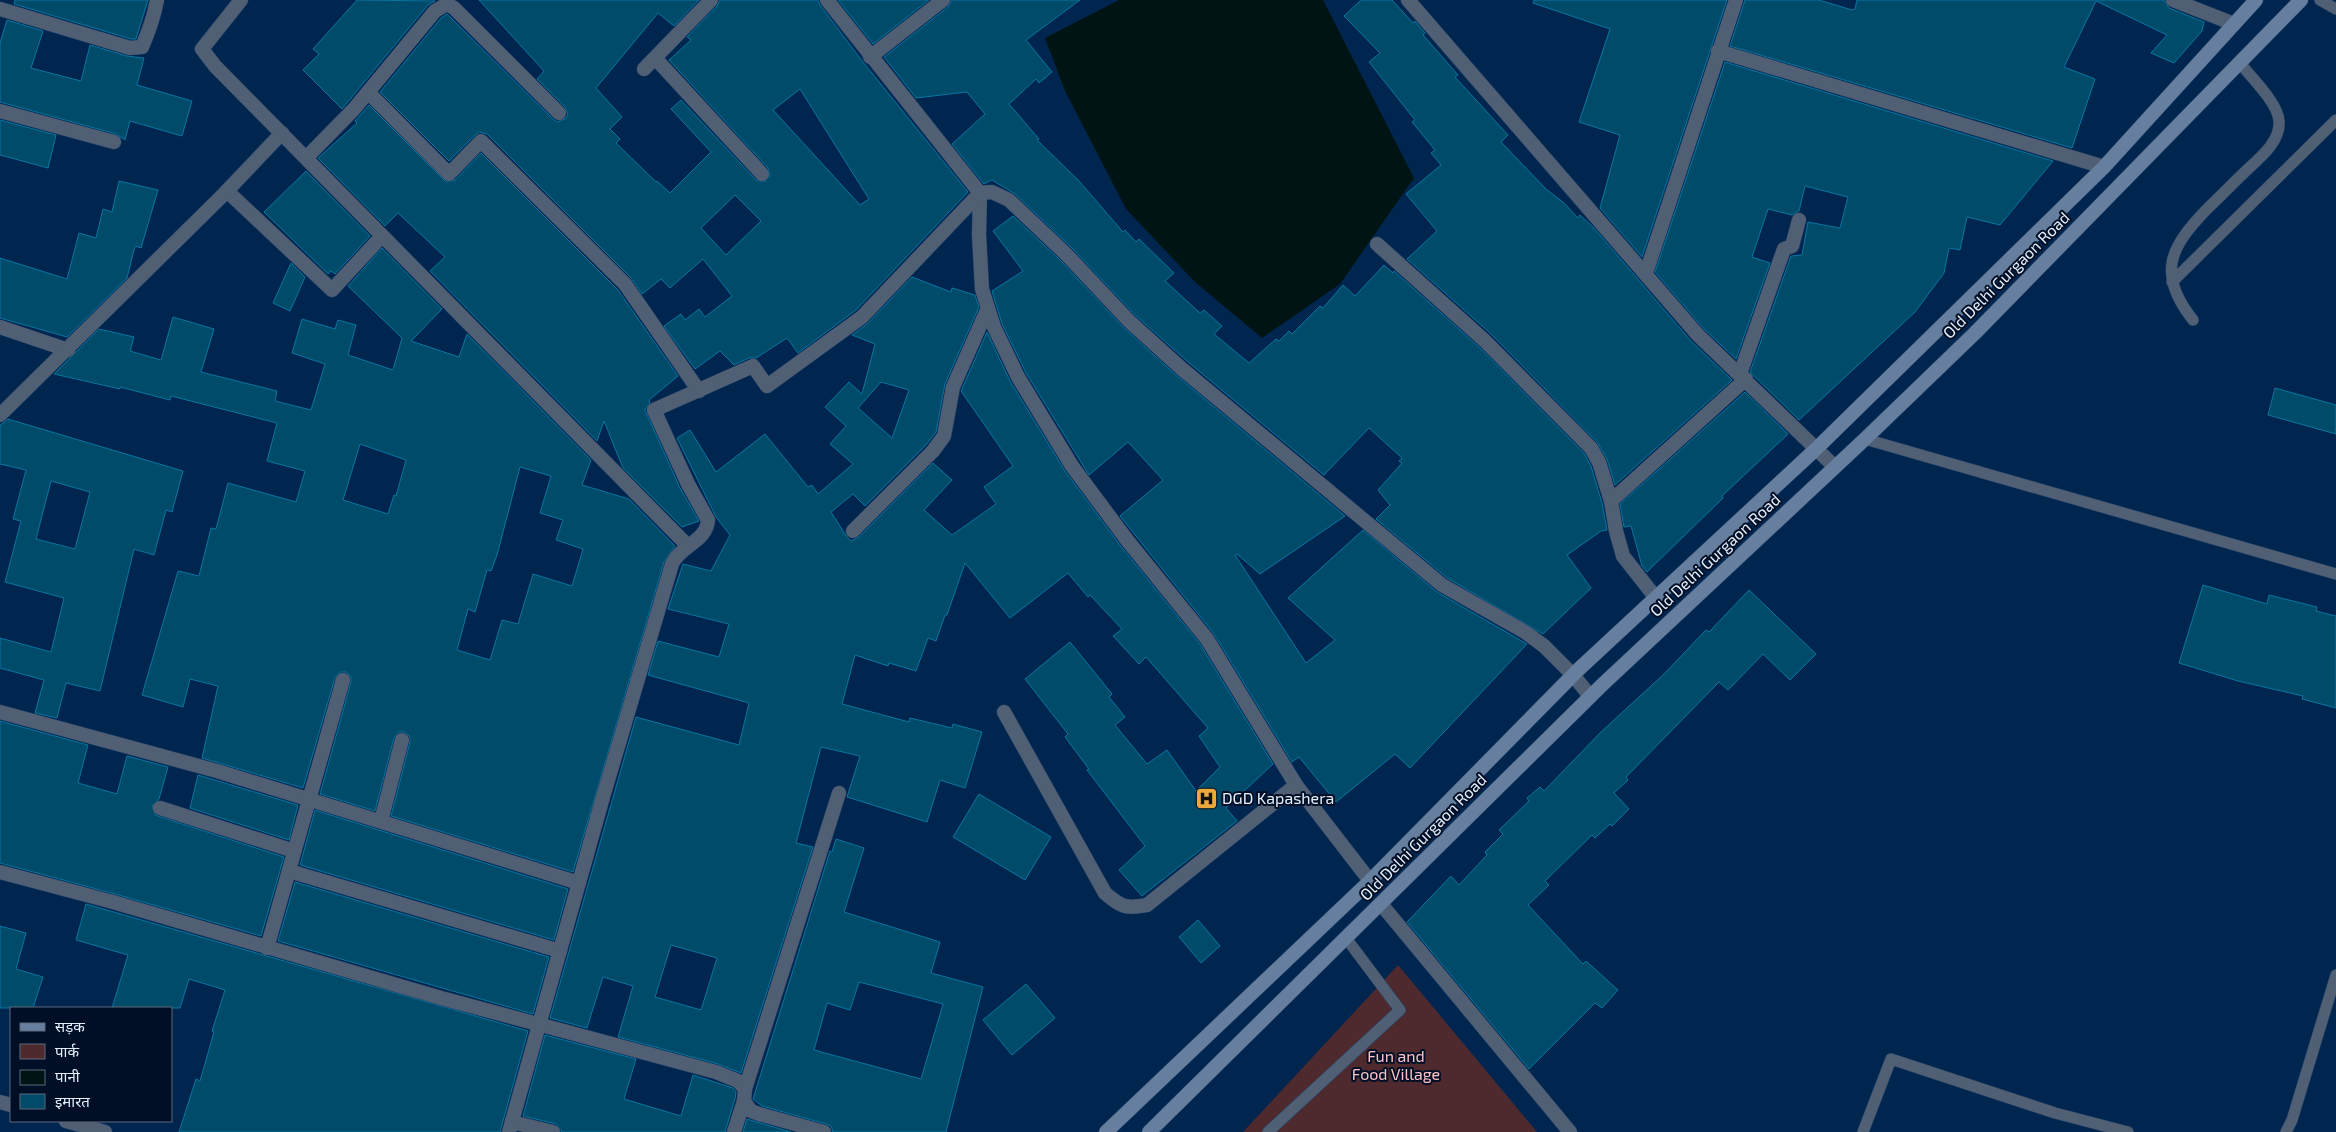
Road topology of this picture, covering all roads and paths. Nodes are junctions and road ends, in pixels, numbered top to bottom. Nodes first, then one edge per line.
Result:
1 (158, 0) edge
2 (241, 0) edge
3 (711, 0) edge
4 (827, 0) edge
5 (943, 0) edge
6 (1408, 0) edge
7 (1736, 0) edge
8 (2173, 0) edge
9 (2256, 0) edge
10 (2301, 0) edge
11 (2320, 0) edge
12 (0, 9) edge
13 (2336, 10) edge
14 (2234, 24) junction
15 (1718, 51) junction
16 (870, 56) junction
17 (656, 59) junction
18 (2239, 62) junction
19 (644, 69) dead end
20 (368, 92) junction
21 (0, 111) edge
22 (559, 113) dead end
23 (2336, 120) edge
24 (282, 133) junction
25 (114, 142) dead end
26 (306, 158) junction
27 (2104, 167) junction
28 (762, 174) dead end
29 (227, 191) junction
30 (980, 193) junction
31 (1799, 220) dead end
32 (382, 236) junction
33 (1377, 244) dead end
34 (1646, 273) junction
35 (2172, 282) junction
36 (988, 310) junction
37 (2193, 320) dead end
38 (0, 327) edge
39 (68, 350) junction
40 (1743, 376) junction
41 (699, 391) junction
42 (0, 415) edge
43 (1865, 439) junction
44 (1816, 449) junction
45 (1835, 467) junction
46 (1611, 501) junction
47 (853, 531) dead end
48 (688, 546) junction
49 (2336, 574) edge
50 (1656, 598) junction
51 (1573, 675) junction
52 (343, 680) dead end
53 (1590, 696) junction
54 (0, 712) edge
55 (1004, 712) dead end
56 (402, 740) dead end
57 (1296, 785) junction
58 (839, 793) dead end
59 (310, 799) junction
60 (160, 808) dead end
61 (381, 820) junction
62 (294, 852) junction
63 (289, 871) junction
64 (0, 872) edge
65 (1370, 881) junction
66 (579, 883) junction
67 (1381, 904) junction
68 (1346, 938) junction
69 (267, 948) junction
70 (560, 951) junction
71 (2336, 975) edge
72 (539, 1023) junction
73 (744, 1095) junction
74 (69, 1122) edge
75 (510, 1127) edge
76 (104, 1132) edge
77 (553, 1132) edge
78 (734, 1132) edge
79 (824, 1132) edge
80 (1106, 1132) edge
81 (1149, 1132) edge
82 (1268, 1132) edge
83 (1570, 1132) edge
84 (1863, 1132) edge
85 (2128, 1132) edge
86 (2286, 1132) edge

1 - 12 street
2 - 24 street
3 - 17 street
4 - 16 street
5 - 16 street
6 - 34 street
7 - 15 street
8 - 14 street
9 - 14 main road, Old Delhi Gurgaon Road
10 - 18 main road, Old Delhi Gurgaon Road
11 - 13 lane
14 - 27 main road, Old Delhi Gurgaon Road
15 - 27 street
15 - 34 street
16 - 30 street
17 - 19 street
17 - 28 street
18 - 35 lane
18 - 43 main road, Old Delhi Gurgaon Road
20 - 22 street
20 - 26 street
20 - 41 street
21 - 25 street
23 - 35 lane
24 - 26 street
24 - 29 street
26 - 32 street
27 - 44 main road, Old Delhi Gurgaon Road
29 - 32 street
29 - 39 street
30 - 36 street
30 - 41 street
30 - 51 street
31 - 40 street
32 - 48 street
33 - 46 street
34 - 40 street
35 - 37 lane
36 - 47 street
36 - 57 street
38 - 39 street
39 - 42 street
40 - 44 street
40 - 46 street
41 - 48 street
43 - 45 main road, Old Delhi Gurgaon Road
43 - 49 lane
44 - 45 street
44 - 50 main road, Old Delhi Gurgaon Road
45 - 53 main road, Old Delhi Gurgaon Road
46 - 50 street
48 - 66 street
50 - 51 main road, Old Delhi Gurgaon Road
51 - 53 street
51 - 65 main road, Old Delhi Gurgaon Road
52 - 59 street
53 - 67 main road, Old Delhi Gurgaon Road
54 - 59 street
55 - 57 street
56 - 61 street
57 - 65 street
58 - 73 street
59 - 61 street
59 - 62 street
60 - 62 street
61 - 66 street
62 - 63 street
63 - 69 street
63 - 70 street
64 - 69 street
65 - 80 main road, Old Delhi Gurgaon Road
66 - 70 street
67 - 68 main road, Old Delhi Gurgaon Road
67 - 83 street
68 - 81 main road, Old Delhi Gurgaon Road
68 - 82 lane
69 - 72 street
70 - 72 street
71 - 86 lane
72 - 73 street
72 - 75 street
73 - 78 street
73 - 79 street
74 - 76 street
75 - 77 street
84 - 85 lane

